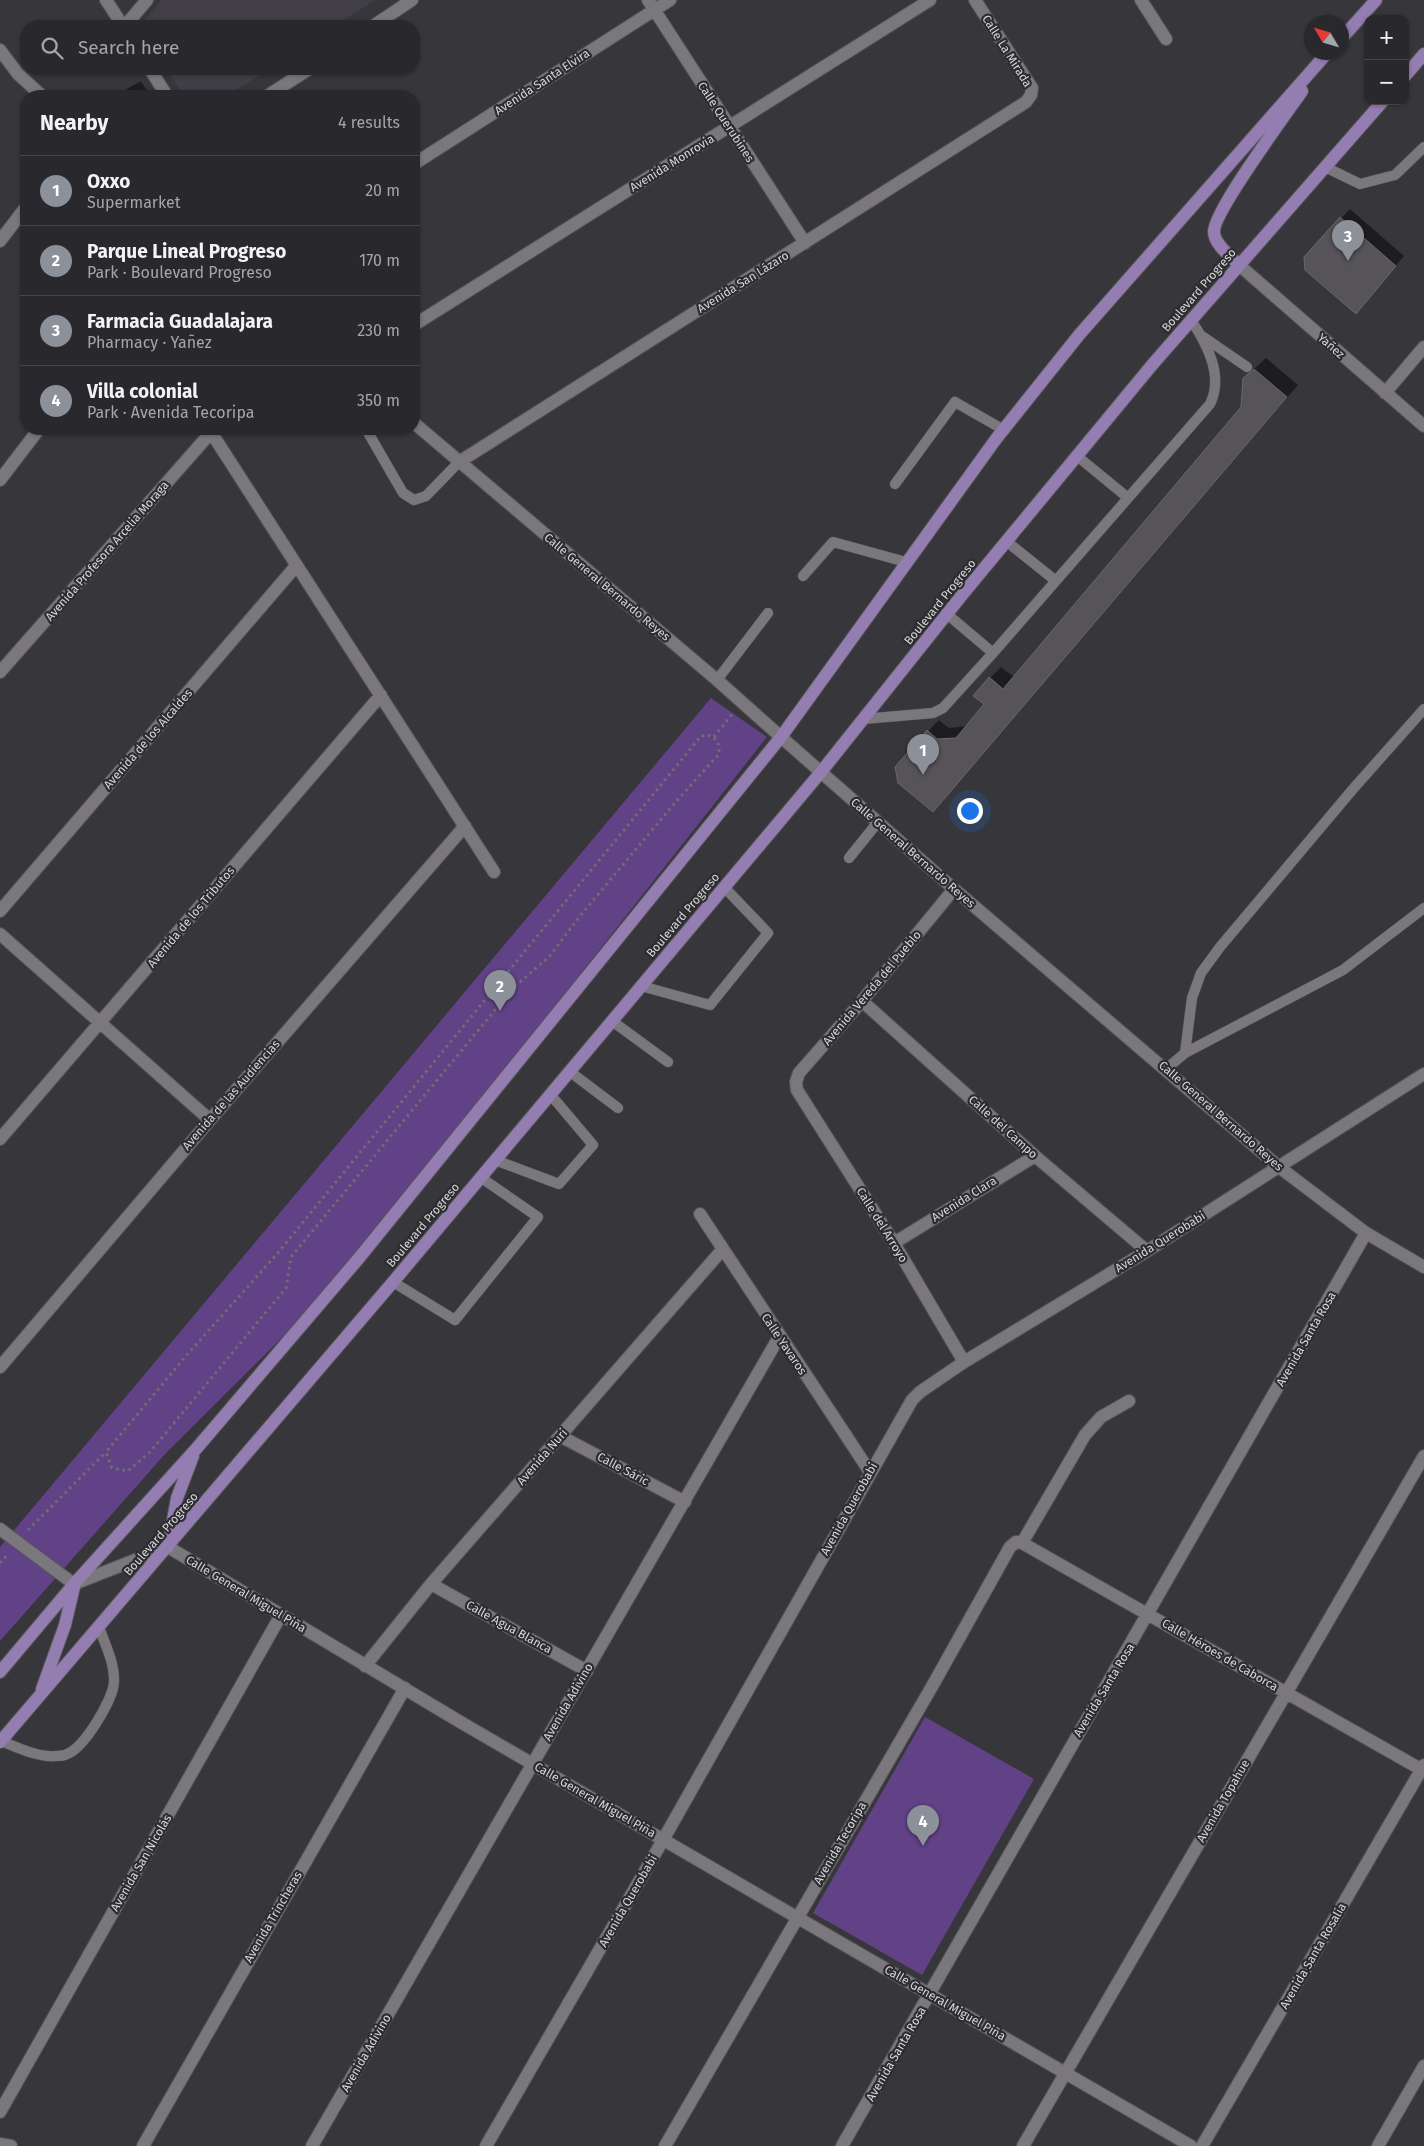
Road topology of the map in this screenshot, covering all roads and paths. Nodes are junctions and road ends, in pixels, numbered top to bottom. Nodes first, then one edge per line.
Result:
1 (106, 0) edge
2 (147, 0) edge
3 (412, 0) edge
4 (670, 0) edge
5 (930, 0) edge
6 (974, 0) edge
7 (1141, 0) edge
8 (1376, 0) edge
9 (651, 5) edge
10 (120, 20) edge
11 (129, 20) edge
12 (382, 20) edge
13 (1349, 30) edge
14 (1166, 39) dead end
15 (0, 50) edge
16 (1424, 54) edge
17 (1322, 60) edge
18 (1323, 60) edge
19 (1409, 71) edge
20 (154, 75) edge
21 (300, 75) edge
22 (35, 90) edge
23 (163, 90) edge
24 (276, 90) edge
25 (1026, 102) joint
26 (1379, 105) edge
27 (730, 127) junction
28 (1424, 147) edge
29 (420, 160) edge
30 (1325, 167) junction
31 (20, 220) edge
32 (0, 241) edge
33 (804, 243) junction
34 (1239, 266) junction
35 (1191, 320) junction
36 (420, 321) edge
37 (1202, 336) junction
38 (1424, 347) edge
39 (1246, 368) dead end
40 (1385, 393) junction
41 (1424, 426) edge
42 (420, 428) edge
43 (1004, 430) junction
44 (34, 435) edge
45 (207, 435) edge
46 (214, 435) edge
47 (369, 435) edge
48 (1077, 456) junction
49 (459, 462) junction
50 (0, 480) edge
51 (895, 484) dead end
52 (1127, 497) junction
53 (1006, 541) junction
54 (906, 562) junction
55 (296, 566) junction
56 (802, 576) dead end
57 (1056, 581) junction
58 (768, 613) dead end
59 (947, 614) junction
60 (993, 653) junction
61 (0, 672) edge
62 (717, 680) junction
63 (380, 695) junction
64 (742, 702) junction
65 (1424, 709) edge
66 (863, 720) junction
67 (714, 737) junction
68 (781, 737) junction
69 (821, 772) junction
70 (878, 822) junction
71 (465, 826) junction
72 (849, 858) dead end
73 (494, 872) dead end
74 (724, 887) junction
75 (954, 889) junction
76 (1424, 908) edge
77 (0, 911) edge
78 (0, 934) edge
79 (640, 986) junction
80 (862, 1001) junction
81 (612, 1021) junction
82 (101, 1022) junction
83 (1185, 1053) junction
84 (668, 1062) dead end
85 (1166, 1069) junction
86 (569, 1071) junction
87 (1424, 1074) edge
88 (797, 1090) joint
89 (550, 1094) junction
90 (618, 1108) dead end
91 (210, 1120) junction
92 (0, 1139) edge
93 (1035, 1156) junction
94 (495, 1160) junction
95 (1279, 1167) junction
96 (480, 1177) junction
97 (700, 1214) dead end
98 (1366, 1234) junction
99 (894, 1243) junction
100 (722, 1250) junction
101 (1147, 1251) junction
102 (1424, 1267) edge
103 (393, 1282) junction
104 (779, 1337) junction
105 (964, 1362) junction
106 (0, 1367) edge
107 (1128, 1401) dead end
108 (560, 1436) junction
109 (196, 1449) junction
110 (106, 1452) junction
111 (1424, 1456) edge
112 (870, 1472) junction
113 (685, 1502) junction
114 (46, 1512) dead end
115 (0, 1530) edge
116 (1019, 1543) junction
117 (168, 1547) junction
118 (74, 1584) junction
119 (431, 1584) junction
120 (282, 1615) junction
121 (1149, 1615) junction
122 (99, 1627) junction
123 (364, 1666) junction
124 (586, 1671) junction
125 (0, 1672) edge
126 (404, 1688) junction
127 (1286, 1692) junction
128 (39, 1696) junction
129 (0, 1741) edge
130 (532, 1764) junction
131 (1423, 1768) edge
132 (663, 1840) junction
133 (797, 1917) junction
134 (930, 1995) junction
135 (1424, 2066) edge
136 (1066, 2073) junction
137 (0, 2112) edge
138 (0, 2144) edge
139 (11, 2146) edge
140 (144, 2146) edge
141 (312, 2146) edge
142 (486, 2146) edge
143 (665, 2146) edge
144 (842, 2146) edge
145 (1023, 2146) edge
146 (1191, 2146) edge
147 (1202, 2146) edge
148 (1378, 2146) edge

1 - 10 street
2 - 11 street
3 - 12 street
4 - 9 street, Avenida Santa Elvira
5 - 27 street, Avenida Monrovia
6 - 25 street, Calle La Mirada
7 - 14 street
8 - 13 main road
9 - 27 street, Calle Querubines
9 - 29 street, Avenida Santa Elvira
15 - 22 street
16 - 19 main road
17 - 43 main road
18 - 34 main road
20 - 23 street
21 - 24 street
25 - 33 street, Avenida San Lázaro
26 - 30 main road, Boulevard Progreso
27 - 33 street, Calle Querubines
27 - 36 street, Avenida Monrovia
28 - 30 lane
30 - 34 main road, Boulevard Progreso
31 - 32 street
33 - 49 street, Avenida San Lázaro
34 - 35 main road, Boulevard Progreso
34 - 40 street, Yañez
35 - 37 lane
35 - 48 main road, Boulevard Progreso
37 - 39 lane
37 - 52 lane
38 - 40 street
40 - 41 street, Yañez
42 - 49 street, Calle General Bernardo Reyes
43 - 51 lane
43 - 54 main road
44 - 50 street
45 - 61 street, Avenida Profesora Arcelia Moraga
46 - 55 street
47 - 49 lane
48 - 52 lane
48 - 53 main road, Boulevard Progreso
49 - 62 street, Calle General Bernardo Reyes
52 - 57 lane
53 - 57 lane
53 - 59 main road, Boulevard Progreso
54 - 56 lane
54 - 68 main road
55 - 63 street
55 - 77 street, Avenida de los Alcaldes
57 - 60 lane
58 - 62 lane
59 - 60 lane
59 - 66 main road, Boulevard Progreso
60 - 66 lane
62 - 64 street, Calle General Bernardo Reyes
63 - 71 street
63 - 82 street, Avenida de los Tributos
64 - 67 path
64 - 68 street, Calle General Bernardo Reyes
65 - 83 lane
66 - 69 main road, Boulevard Progreso
67 - 110 path
67 - 110 path
68 - 69 street, Calle General Bernardo Reyes
68 - 109 main road
69 - 70 street, Calle General Bernardo Reyes
69 - 74 main road, Boulevard Progreso
70 - 72 lane
70 - 75 street, Calle General Bernardo Reyes
71 - 73 street
71 - 91 street, Avenida de las Audiencias
74 - 79 main road, Boulevard Progreso
74 - 79 lane
75 - 80 street, Avenida Vereda del Pueblo
75 - 85 street, Calle General Bernardo Reyes
76 - 83 lane
78 - 82 street
79 - 81 main road, Boulevard Progreso
80 - 88 street, Avenida Vereda del Pueblo
80 - 93 street, Calle del Campo
81 - 84 lane
81 - 86 main road, Boulevard Progreso
82 - 91 street
82 - 92 street, Avenida de los Tributos
83 - 85 lane
85 - 95 street, Calle General Bernardo Reyes
86 - 89 main road, Boulevard Progreso
86 - 90 lane
87 - 95 street, Avenida Querobabi
88 - 99 street, Calle del Arroyo
89 - 94 main road, Boulevard Progreso
89 - 94 lane
91 - 106 street, Avenida de las Audiencias
93 - 99 street, Avenida Clara
93 - 101 street, Calle del Campo
94 - 96 main road, Boulevard Progreso
95 - 98 street, Calle General Bernardo Reyes
95 - 101 street, Avenida Querobabi
96 - 103 main road, Boulevard Progreso
96 - 103 lane
97 - 100 street, Calle Yavaros
98 - 102 street, Calle General Bernardo Reyes
98 - 121 street, Avenida Santa Rosa
99 - 105 street, Calle del Arroyo
100 - 104 street, Calle Yavaros
100 - 108 street, Avenida Nuri
101 - 105 street, Avenida Querobabi
103 - 117 main road, Boulevard Progreso
104 - 112 street, Calle Yavaros
104 - 113 street, Avenida Adivino
105 - 112 street, Avenida Querobabi
107 - 116 street, Avenida Tecoripa
108 - 113 street, Calle Sáric
108 - 119 street, Avenida Nuri
109 - 117 main road
109 - 118 main road
110 - 114 path
111 - 127 street, Avenida Topahue
112 - 132 street, Avenida Querobabi
113 - 124 street, Avenida Adivino
115 - 118 street
116 - 121 street, Calle Héroes de Caborca
116 - 133 street, Avenida Tecoripa
117 - 118 street
117 - 120 street, Calle General Miguel Piña
117 - 122 main road, Boulevard Progreso
118 - 125 main road
118 - 128 main road
119 - 123 street, Avenida Nuri
119 - 124 street, Calle Agua Blanca
120 - 123 street, Calle General Miguel Piña
120 - 137 street, Avenida San Nicolás
121 - 127 street, Calle Héroes de Caborca
121 - 134 street, Avenida Santa Rosa
122 - 128 main road, Boulevard Progreso
122 - 129 lane
123 - 126 street, Calle General Miguel Piña
124 - 130 street, Avenida Adivino
126 - 130 street, Calle General Miguel Piña
126 - 140 street, Avenida Trincheras
127 - 131 street, Calle Héroes de Caborca
127 - 136 street, Avenida Topahue
128 - 129 main road, Boulevard Progreso
130 - 132 street, Calle General Miguel Piña
130 - 141 street, Avenida Adivino
131 - 147 street, Avenida Santa Rosalía
132 - 133 street, Calle General Miguel Piña
132 - 142 street, Avenida Querobabi
133 - 134 street, Calle General Miguel Piña
133 - 143 street, Avenida Tecoripa
134 - 136 street, Calle General Miguel Piña
134 - 144 street, Avenida Santa Rosa
135 - 148 street
136 - 145 street, Avenida Topahue
136 - 146 street, Calle General Miguel Piña
138 - 139 street

